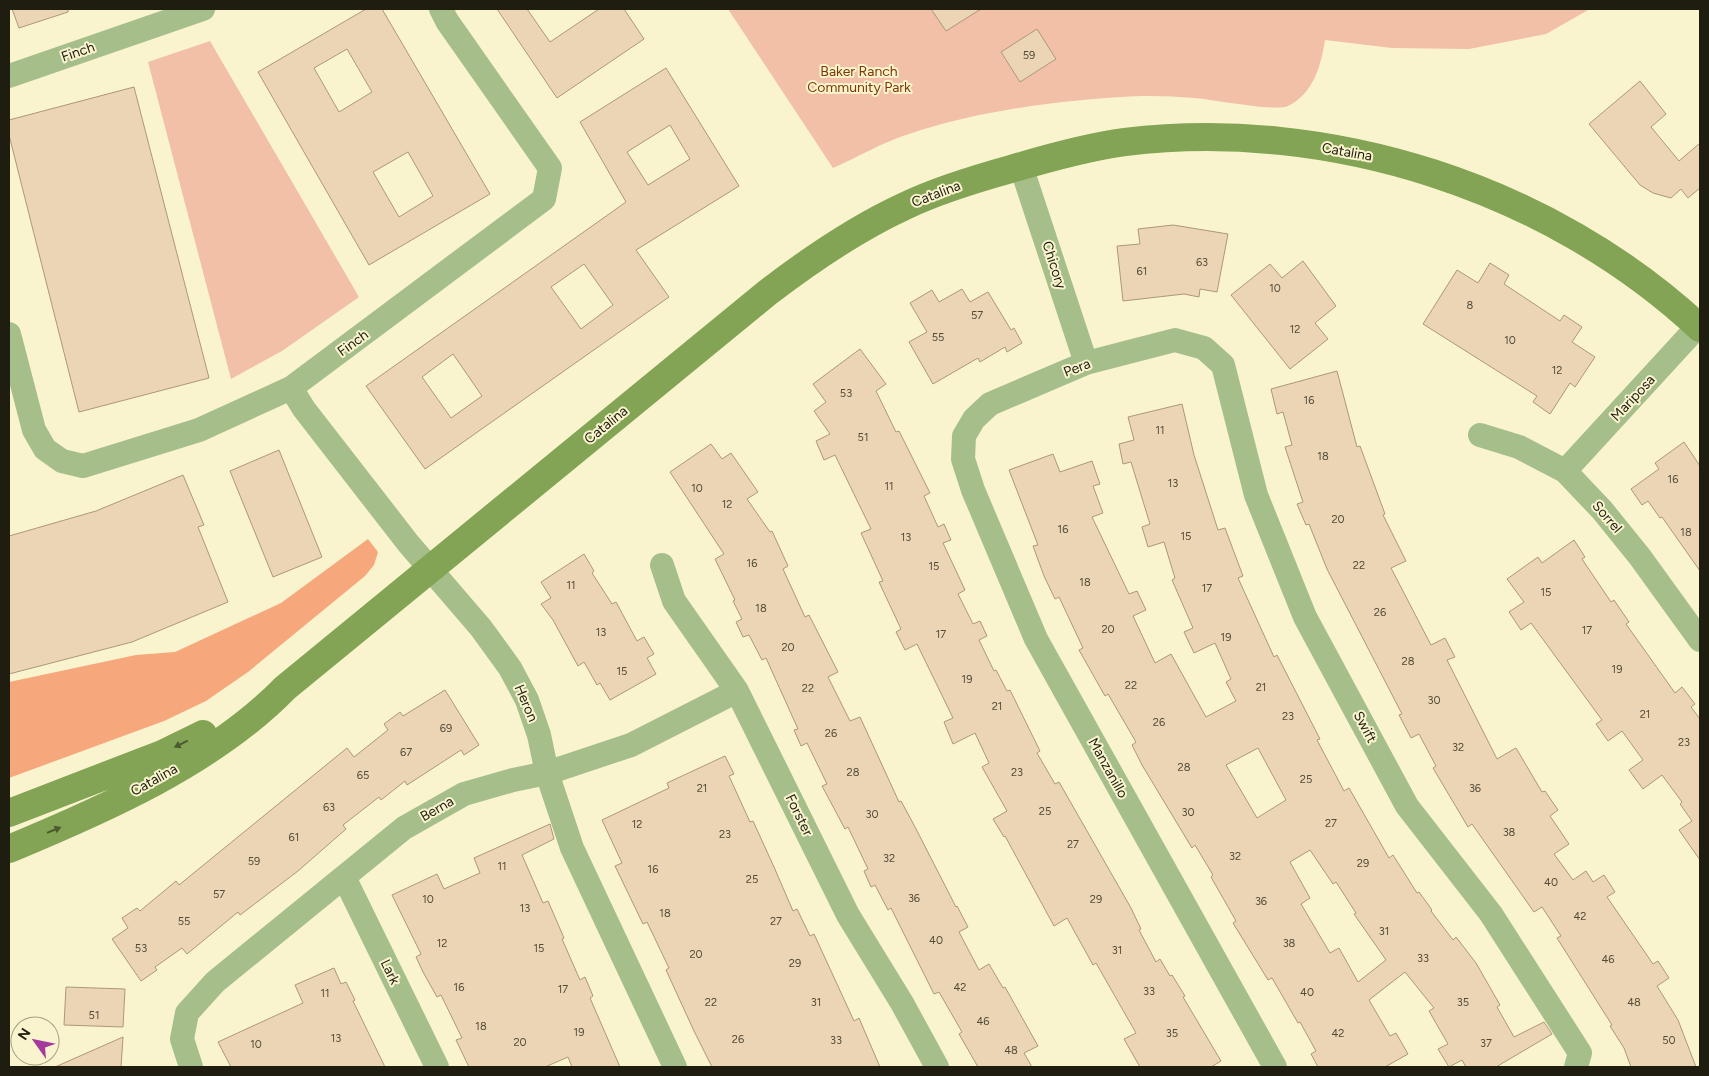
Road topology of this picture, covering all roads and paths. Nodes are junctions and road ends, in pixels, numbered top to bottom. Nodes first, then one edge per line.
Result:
1 (203, 9) edge
2 (441, 9) edge
3 (9, 76) edge
4 (1021, 166) junction
5 (1700, 326) edge
6 (9, 334) edge
7 (1086, 364) junction
8 (1223, 365) joint
9 (292, 388) junction
10 (1480, 434) dead end
11 (964, 459) joint
12 (1565, 471) junction
13 (662, 564) dead end
14 (431, 568) junction
15 (1700, 640) edge
16 (285, 688) junction
17 (737, 691) junction
18 (547, 773) junction
19 (9, 813) edge
20 (9, 849) edge
21 (344, 877) junction
22 (1578, 1060) edge
23 (191, 1067) edge
24 (437, 1067) edge
25 (675, 1067) edge
26 (937, 1067) edge
27 (1275, 1067) edge

1 - 3 street, Finch
2 - 9 street, Finch
4 - 5 street, Catalina
4 - 7 street, Chicory
4 - 14 street, Catalina
5 - 12 street, Mariposa
6 - 9 street, Finch
7 - 8 street, Pera
7 - 11 street, Pera
8 - 22 street, Swift
9 - 14 street, Heron
10 - 12 street, Sorrel
11 - 27 street, Manzanillo
12 - 15 street, Sorrel
13 - 17 street, Forster
14 - 16 street, Catalina
14 - 18 street, Heron
16 -> 19 street, Catalina
20 -> 16 street, Catalina
17 - 18 street, Berna
17 - 26 street, Forster
18 - 21 street, Berna
18 - 25 street, Heron
21 - 23 street, Berna
21 - 24 street, Lark

